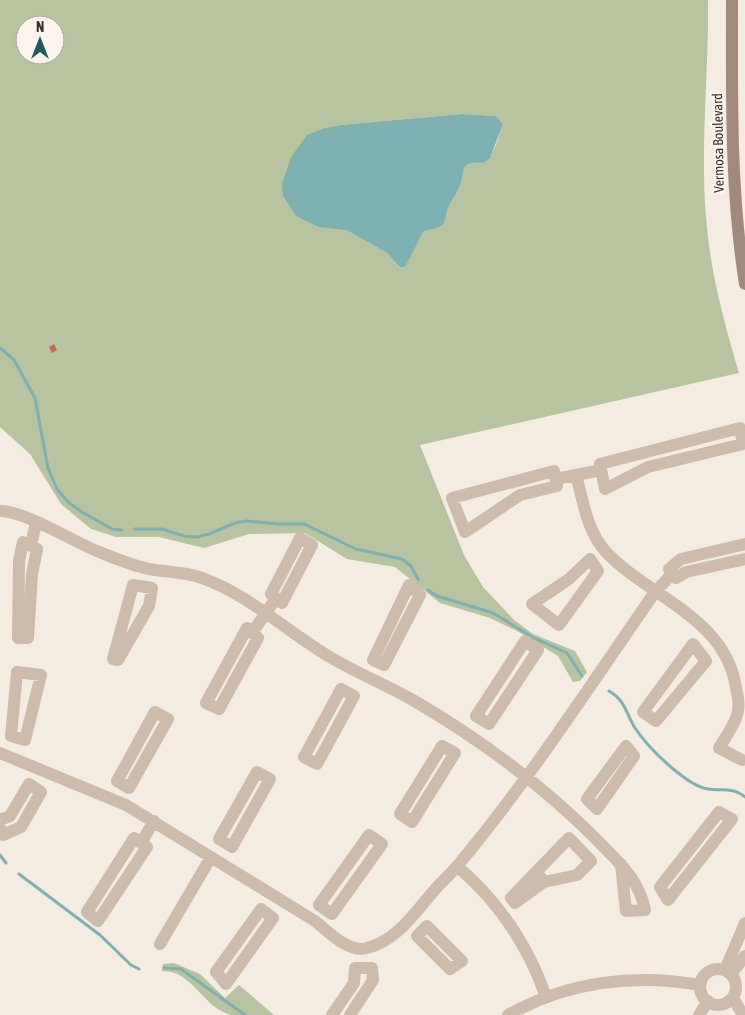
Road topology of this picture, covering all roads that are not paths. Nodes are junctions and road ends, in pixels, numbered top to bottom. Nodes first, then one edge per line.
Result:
1 (732, 0) edge
2 (745, 284) edge
3 (601, 470) junction
4 (576, 475) junction
5 (556, 479) junction
6 (0, 511) edge
7 (36, 522) junction
8 (745, 544) edge
9 (31, 546) junction
10 (607, 552) junction
11 (745, 559) edge
12 (594, 565) junction
13 (148, 569) junction
14 (672, 574) junction
15 (143, 587) junction
16 (655, 592) junction
17 (276, 598) dead end
18 (265, 614) junction
19 (252, 633) junction
20 (714, 639) junction
21 (700, 652) junction
22 (379, 663) junction
23 (739, 669) edge
24 (355, 673) junction
25 (369, 678) junction
26 (347, 693) junction
27 (483, 720) junction
28 (460, 731) junction
29 (18, 738) junction
30 (472, 738) junction
31 (449, 750) junction
32 (6, 756) edge
33 (744, 761) edge
34 (43, 770) junction
35 (527, 775) junction
36 (122, 784) junction
37 (35, 788) junction
38 (114, 802) junction
39 (592, 804) junction
40 (576, 819) junction
41 (0, 820) edge
42 (154, 821) junction
43 (0, 828) edge
44 (593, 836) junction
45 (141, 843) junction
46 (226, 843) junction
47 (580, 849) junction
48 (213, 858) junction
49 (621, 864) junction
50 (458, 866) junction
51 (664, 894) junction
52 (275, 897) junction
53 (643, 900) junction
54 (325, 909) junction
55 (267, 914) junction
56 (411, 919) junction
57 (315, 921) junction
58 (745, 923) edge
59 (422, 931) dead end
60 (160, 944) dead end
61 (363, 949) junction
62 (745, 956) edge
63 (363, 968) junction
64 (728, 972) junction
65 (700, 985) junction
66 (546, 997) junction
67 (733, 998) junction
68 (708, 1001) junction
69 (332, 1015) edge
70 (350, 1015) edge
71 (508, 1015) edge
72 (699, 1015) edge
73 (743, 1015) edge

1 - 2 main road, Vermosa Boulevard
3 - 3 street
3 - 4 street
4 - 5 street
4 - 10 street
5 - 5 street
6 - 7 street
7 - 9 street
7 - 13 street
8 - 14 street
9 - 9 street
10 - 12 street
10 - 16 street
11 - 14 street
12 - 12 street
13 - 15 street
13 - 18 street
14 - 16 street
15 - 15 street
16 - 20 street
16 - 35 street
17 - 18 street
18 - 19 street
18 - 24 street
19 - 19 street
20 - 21 street
20 - 23 street
21 - 21 street
22 - 22 street
22 - 25 street
23 - 33 street
24 - 25 street
24 - 26 street
25 - 28 street
26 - 26 street
27 - 27 street
27 - 30 street
28 - 30 street
28 - 31 street
29 - 29 street
29 - 32 street
30 - 35 street
31 - 31 street
32 - 34 street
34 - 37 street
34 - 38 street
35 - 40 street
35 - 50 street
36 - 36 street
36 - 38 street
37 - 41 street
37 - 43 street
38 - 42 street
39 - 39 street
39 - 40 street
40 - 44 street
42 - 45 street
42 - 48 street
44 - 47 street
44 - 49 street
45 - 45 street
46 - 46 street
46 - 48 street
47 - 47 street
48 - 52 street
48 - 60 street
49 - 53 street
49 - 53 street
50 - 56 street
50 - 66 street
51 - 51 street
51 - 53 street
52 - 55 street
52 - 57 street
54 - 54 street
54 - 57 street
55 - 55 street
56 - 59 street
56 - 61 street
57 - 61 street
58 - 64 street
61 - 63 street
62 - 64 street
63 - 69 street
63 - 70 street
64 - 65 street
64 - 67 street
65 - 66 street
65 - 68 street
66 - 71 street
67 - 68 street
67 - 73 street
68 - 72 street

